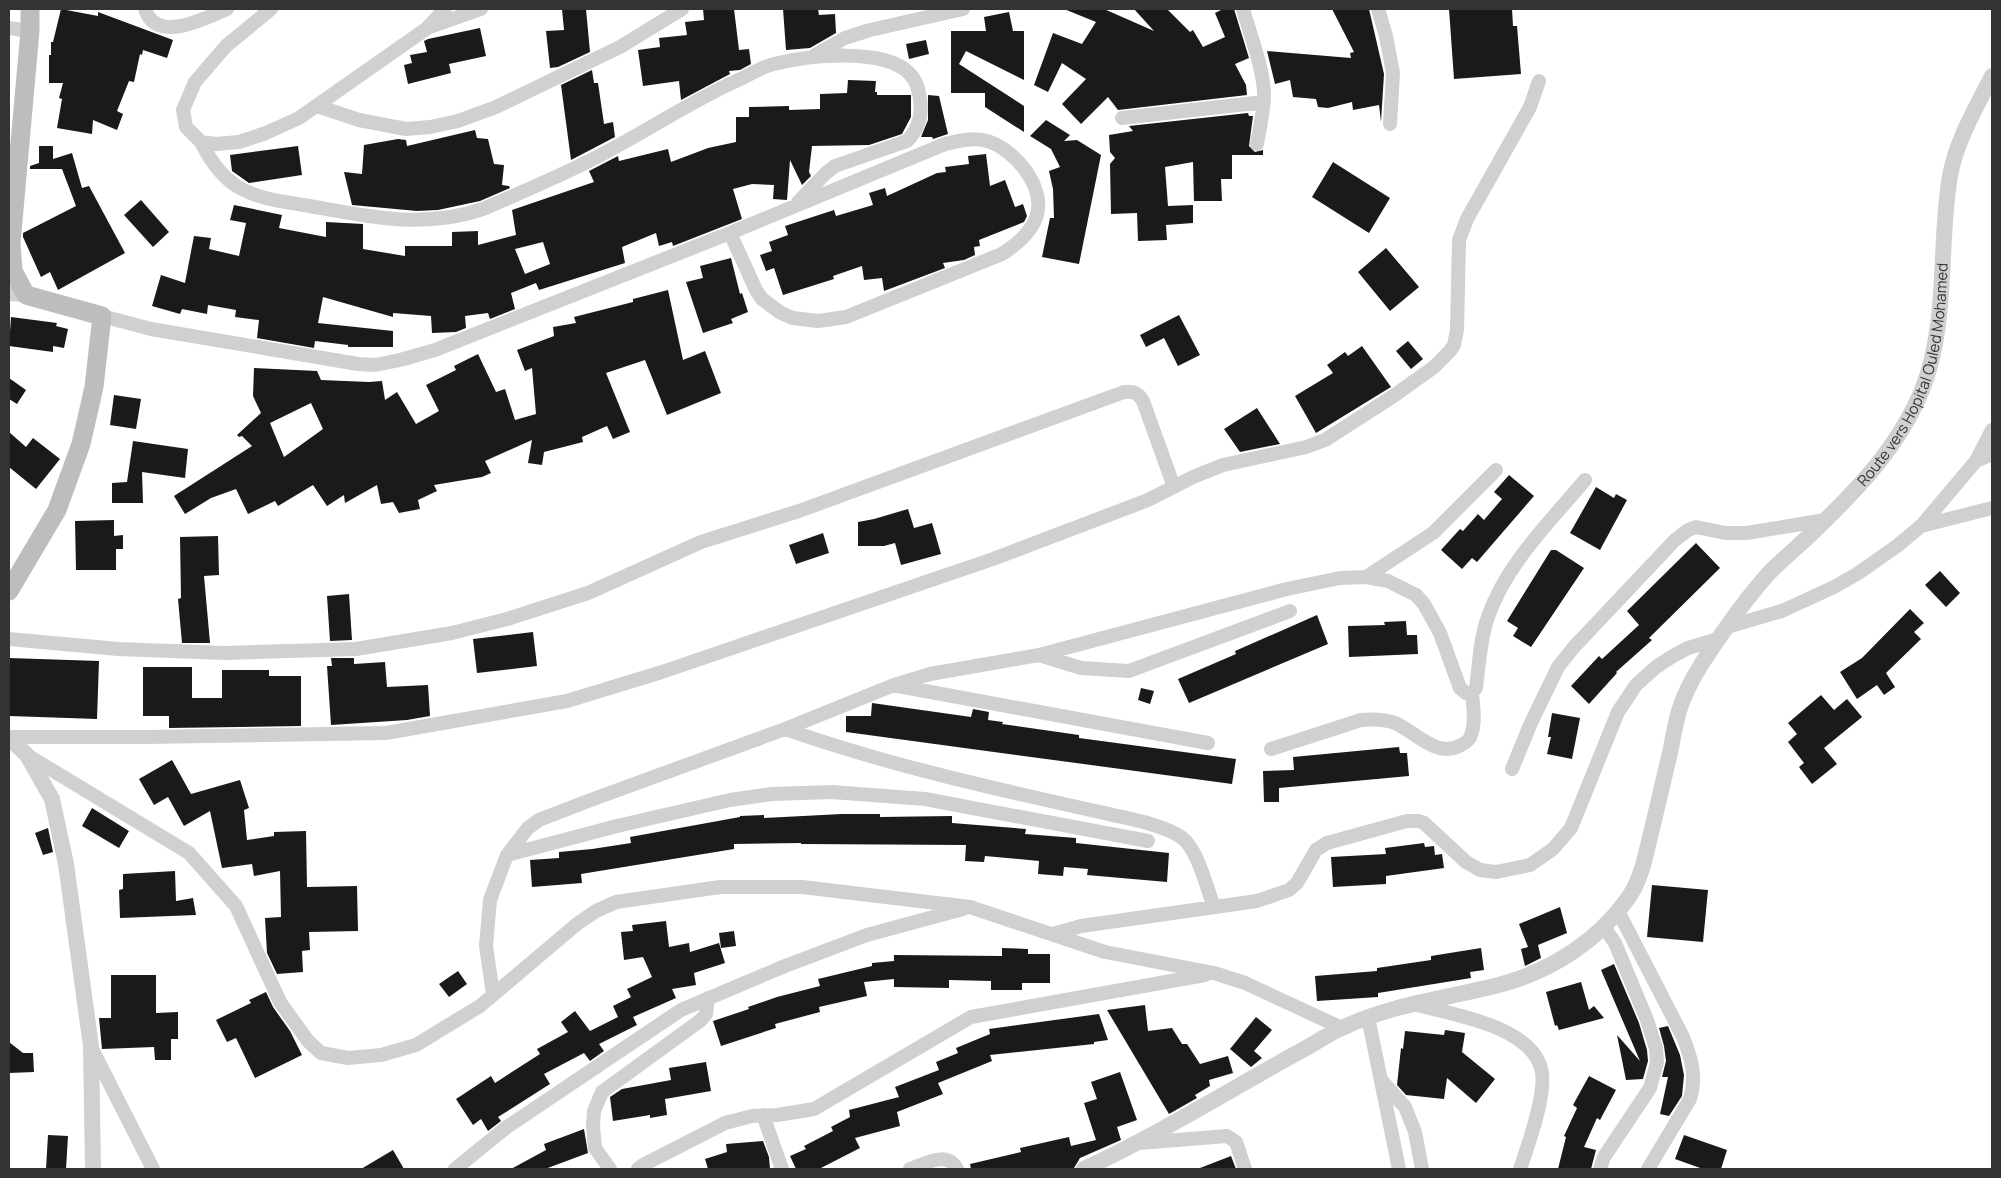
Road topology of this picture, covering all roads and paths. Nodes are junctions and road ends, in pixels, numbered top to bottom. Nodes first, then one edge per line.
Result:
1 (30, 9) edge
2 (145, 9) edge
3 (227, 9) edge
4 (271, 9) edge
5 (445, 9) edge
6 (481, 9) edge
7 (682, 9) edge
8 (963, 9) edge
9 (1243, 9) edge
10 (1378, 9) edge
11 (9, 28) edge
12 (426, 29) junction
13 (30, 31) junction
14 (810, 58) junction
15 (1992, 76) edge
16 (1539, 81) dead end
17 (1264, 102) junction
18 (317, 106) junction
19 (1122, 118) dead end
20 (1390, 124) dead end
21 (201, 142) junction
22 (1257, 144) dead end
23 (794, 206) junction
24 (730, 233) junction
25 (17, 294) edge
26 (102, 316) junction
27 (1992, 430) edge
28 (1992, 454) edge
29 (1976, 461) junction
30 (1496, 470) dead end
31 (1585, 480) dead end
32 (1174, 486) junction
33 (1992, 508) edge
34 (1825, 520) junction
35 (1921, 526) junction
36 (1366, 577) junction
37 (9, 592) edge
38 (1290, 611) dead end
39 (1722, 633) junction
40 (9, 639) edge
41 (1039, 654) junction
42 (894, 685) junction
43 (1472, 693) junction
44 (785, 729) junction
45 (9, 737) edge
46 (1208, 743) dead end
47 (1271, 749) dead end
48 (27, 755) junction
49 (1512, 769) dead end
50 (1148, 841) dead end
51 (507, 855) junction
52 (970, 907) junction
53 (1214, 907) junction
54 (1618, 910) junction
55 (1604, 927) junction
56 (1053, 934) junction
57 (1214, 973) junction
58 (493, 994) junction
59 (708, 998) junction
60 (1413, 1004) junction
61 (1368, 1017) junction
62 (1342, 1028) junction
63 (91, 1046) junction
64 (1381, 1080) junction
65 (763, 1115) junction
66 (1139, 1143) junction
67 (94, 1169) edge
68 (152, 1169) edge
69 (455, 1169) edge
70 (610, 1169) edge
71 (638, 1169) edge
72 (782, 1169) edge
73 (910, 1169) edge
74 (957, 1169) edge
75 (1084, 1169) edge
76 (1245, 1169) edge
77 (1399, 1169) edge
78 (1422, 1169) edge
79 (1520, 1169) edge
80 (1600, 1169) edge
81 (1648, 1169) edge

1 - 13 main road
2 - 3 street
4 - 21 street
5 - 12 street
6 - 12 street
7 - 18 street
8 - 14 street
9 - 17 street
10 - 20 street
11 - 13 street
12 - 18 street
13 - 25 main road
14 - 21 street
14 - 23 street
15 - 34 street, Route vers Hopital Ouled Mohamed
16 - 32 street
17 - 19 street
17 - 22 street
18 - 21 street
23 - 24 street
23 - 24 street
24 - 26 street
25 - 26 main road
26 - 37 main road
27 - 29 street
28 - 29 street
29 - 35 street
30 - 36 street
31 - 43 street
32 - 40 street
32 - 45 street
33 - 35 street
34 - 39 street, Route vers Hopital Ouled Mohamed
34 - 49 street
35 - 39 street
36 - 41 street
36 - 43 street
38 - 41 street
39 - 53 street
39 - 54 street, Route vers Hopital Ouled Mohamed
41 - 42 street
42 - 44 street
42 - 46 street
43 - 47 street
44 - 51 street
44 - 53 street
45 - 48 street
48 - 58 street
48 - 63 street
50 - 51 street
51 - 58 street
52 - 56 street
52 - 58 street
52 - 59 street
53 - 56 street
54 - 55 street, Route vers Hopital Ouled Mohamed
54 - 81 street
55 - 60 street, Route vers Hopital Ouled Mohamed
55 - 80 street
56 - 57 street
57 - 62 street
57 - 65 street
59 - 69 street
59 - 70 street
60 - 61 street, Route vers Hopital Ouled Mohamed
60 - 79 street
61 - 62 street, Route vers Hopital Ouled Mohamed
61 - 64 street
62 - 66 street, Route vers Hopital Ouled Mohamed
63 - 67 street
63 - 68 street
64 - 77 street
64 - 78 street
65 - 71 street
65 - 72 street
66 - 75 street, Route vers Hopital Ouled Mohamed
66 - 76 street
73 - 74 street

